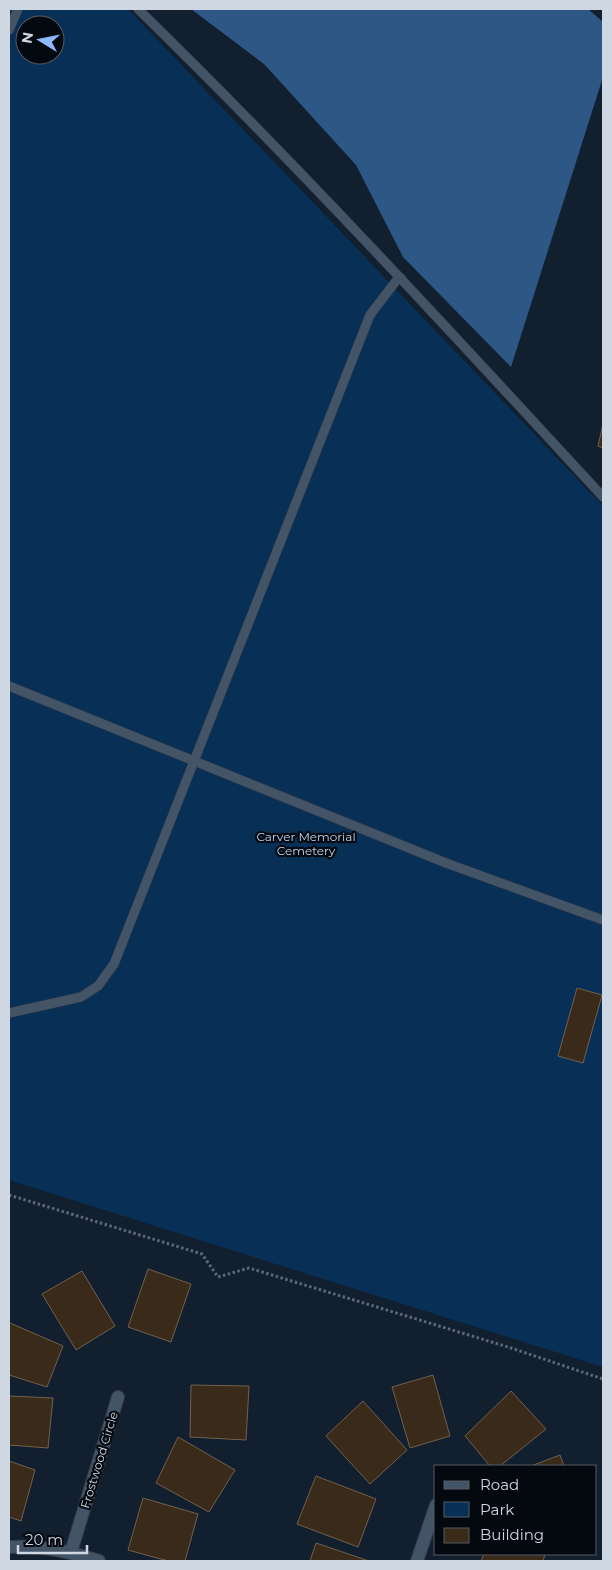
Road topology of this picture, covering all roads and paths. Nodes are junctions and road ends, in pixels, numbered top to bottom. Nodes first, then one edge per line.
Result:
1 (18, 9) edge
2 (138, 9) edge
3 (9, 30) edge
4 (400, 278) junction
5 (603, 497) edge
6 (9, 686) edge
7 (195, 761) junction
8 (603, 920) edge
9 (9, 1013) edge
10 (9, 1195) edge
11 (603, 1379) edge
12 (118, 1397) dead end
13 (434, 1512) edge
14 (9, 1547) edge
15 (71, 1552) junction
16 (99, 1561) edge
17 (417, 1561) edge

1 - 3 lane
2 - 4 lane
4 - 5 lane
4 - 7 lane
6 - 7 lane
7 - 8 lane
7 - 9 lane
10 - 11 path
12 - 15 street, Frostwood Circle
13 - 17 street
14 - 15 street
15 - 16 street

